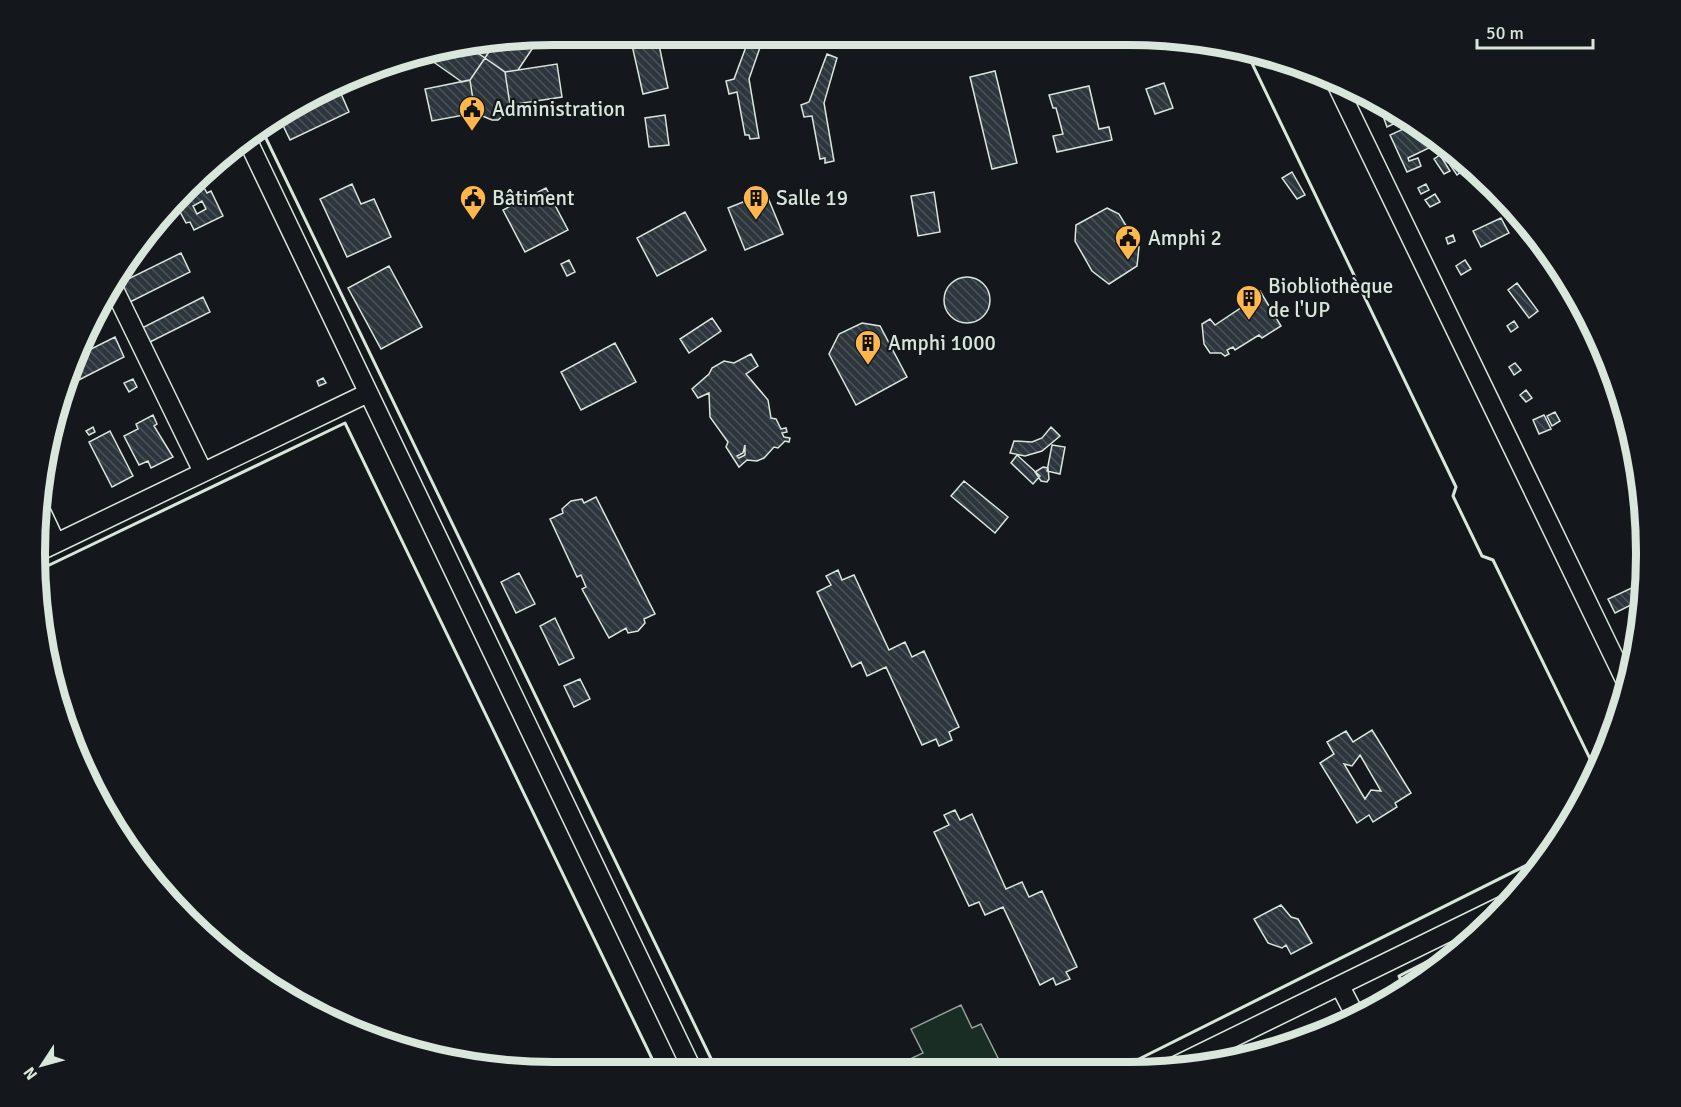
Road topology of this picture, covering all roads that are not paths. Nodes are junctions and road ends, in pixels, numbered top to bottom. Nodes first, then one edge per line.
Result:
1 (1340, 92) edge
2 (250, 146) edge
3 (116, 294) edge
4 (368, 393) junction
5 (203, 472) junction
6 (46, 522) edge
7 (56, 543) junction
8 (45, 548) edge
9 (1622, 673) edge
10 (1486, 914) edge
11 (1340, 986) junction
12 (1352, 1010) edge
13 (1191, 1058) edge
14 (689, 1062) edge

1 - 9 street
2 - 4 street
3 - 5 street
4 - 5 street
4 - 14 street
5 - 7 street
6 - 7 street
7 - 8 street
10 - 11 street
11 - 12 street
11 - 13 street

